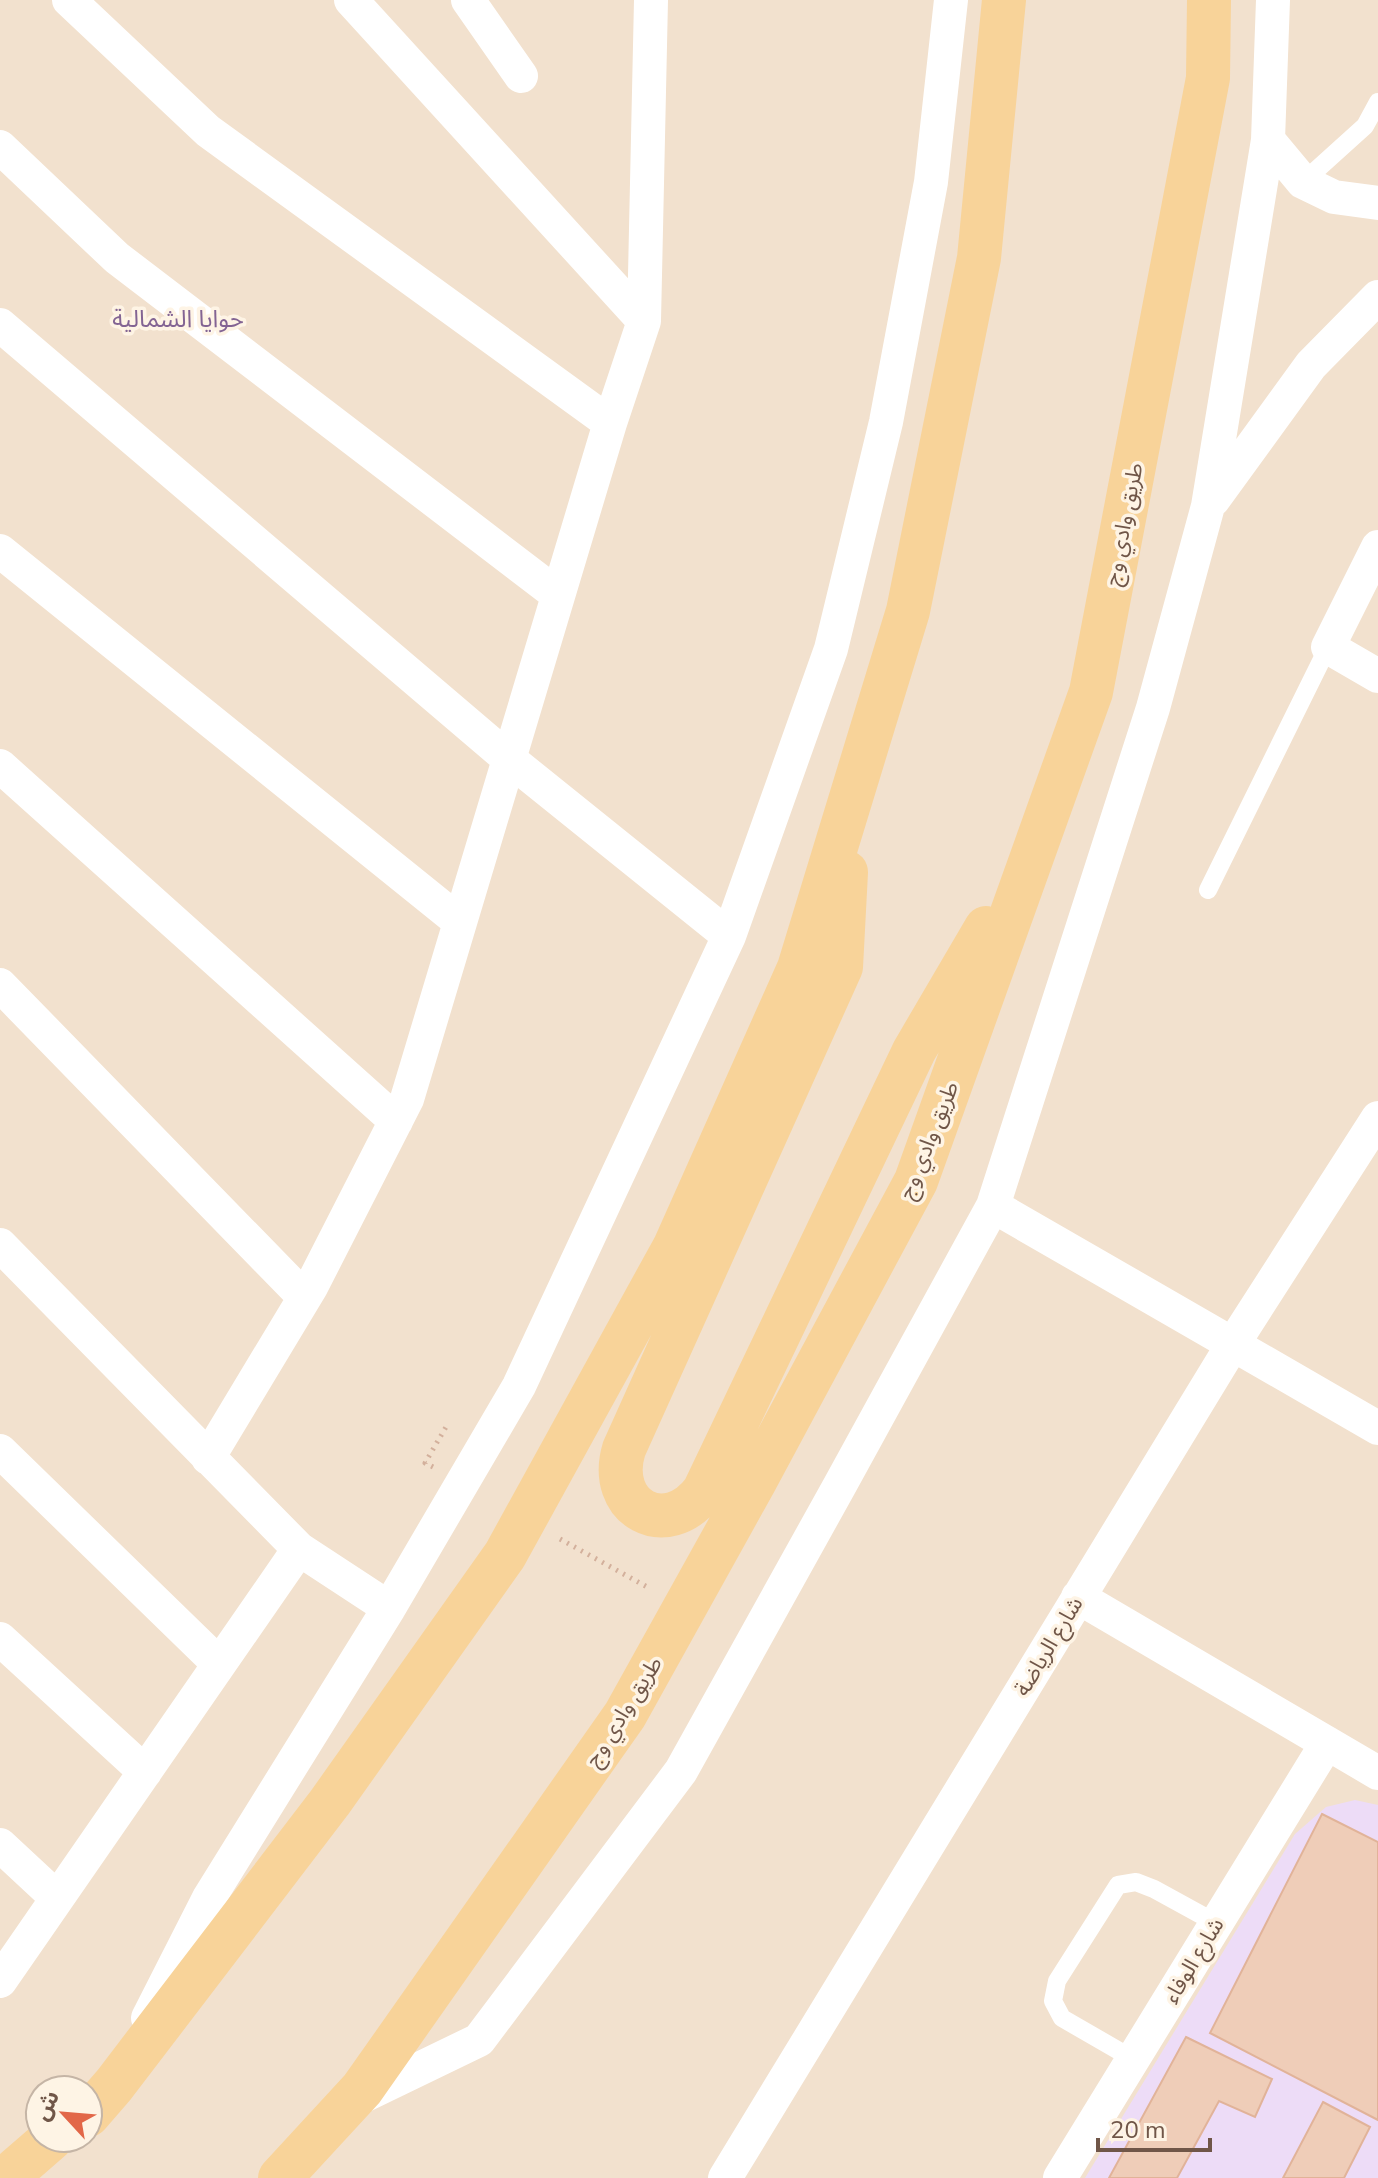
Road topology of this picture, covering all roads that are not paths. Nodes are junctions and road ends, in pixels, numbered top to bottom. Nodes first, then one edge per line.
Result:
1 (69, 0) edge
2 (351, 0) edge
3 (468, 0) edge
4 (651, 0) edge
5 (951, 0) edge
6 (1004, 0) edge
7 (1209, 0) edge
8 (1273, 0) edge
9 (521, 76) dead end
10 (1378, 102) edge
11 (1268, 140) junction
12 (0, 147) edge
13 (1303, 182) junction
14 (1378, 203) edge
15 (1378, 297) edge
16 (644, 321) junction
17 (0, 325) edge
18 (610, 423) junction
19 (1208, 506) junction
20 (1378, 547) edge
21 (0, 551) edge
22 (558, 595) junction
23 (1328, 647) junction
24 (1378, 676) edge
25 (509, 759) junction
26 (0, 766) edge
27 (850, 802) junction
28 (1041, 833) junction
29 (1208, 890) dead end
30 (460, 922) junction
31 (729, 936) junction
32 (0, 985) edge
33 (1378, 1118) edge
34 (396, 1121) junction
35 (993, 1206) junction
36 (0, 1245) edge
37 (304, 1297) junction
38 (1233, 1344) junction
39 (1378, 1428) edge
40 (0, 1451) edge
41 (208, 1458) junction
42 (299, 1549) junction
43 (1078, 1597) junction
44 (389, 1608) junction
45 (0, 1639) edge
46 (219, 1664) junction
47 (1327, 1743) junction
48 (145, 1772) junction
49 (1378, 1773) edge
50 (0, 1845) edge
51 (57, 1898) junction
52 (1216, 1923) junction
53 (0, 1981) edge
54 (1133, 2059) junction
55 (104, 2089) edge
56 (104, 2093) edge
57 (351, 2102) junction
58 (316, 2139) junction
59 (34, 2154) edge
60 (55, 2154) edge
61 (6, 2178) edge
62 (34, 2178) edge
63 (280, 2178) edge
64 (292, 2178) edge
65 (725, 2178) edge
66 (1060, 2178) edge

1 - 18 street
2 - 16 street
3 - 9 street
4 - 16 street
5 - 31 street
6 - 27 main road
7 - 28 main road, طريق وادي وج
8 - 11 street
10 - 13 lane
11 - 13 street
11 - 19 street
12 - 22 street
13 - 14 street
15 - 19 street
16 - 18 street
17 - 25 street
18 - 22 street
19 - 35 street
20 - 23 street
21 - 30 street
22 - 25 street
23 - 24 street
23 - 29 lane
25 - 30 street
25 - 31 street
26 - 34 street
27 - 28 main road
27 - 56 main road
28 - 57 main road, طريق وادي وج
30 - 34 street
31 - 44 street
32 - 37 street
33 - 38 street, شارع الرياضة
34 - 37 street
35 - 38 street
35 - 57 street
36 - 41 street
37 - 41 street
38 - 39 street
38 - 43 street, شارع الرياضة
40 - 46 street
41 - 42 street
42 - 44 street
42 - 46 street
43 - 47 street
43 - 65 street, شارع الرياضة
44 - 55 street
45 - 48 street
46 - 48 street
47 - 49 street
47 - 52 street, شارع الوفاء
48 - 51 street
50 - 51 street
51 - 53 street
52 - 54 street, شارع الوفاء
52 - 54 lane
54 - 66 street, شارع الوفاء
57 - 58 main road, طريق وادي وج
58 - 63 main road, طريق وادي وج
58 - 64 main road
59 - 61 main road
60 - 62 main road

